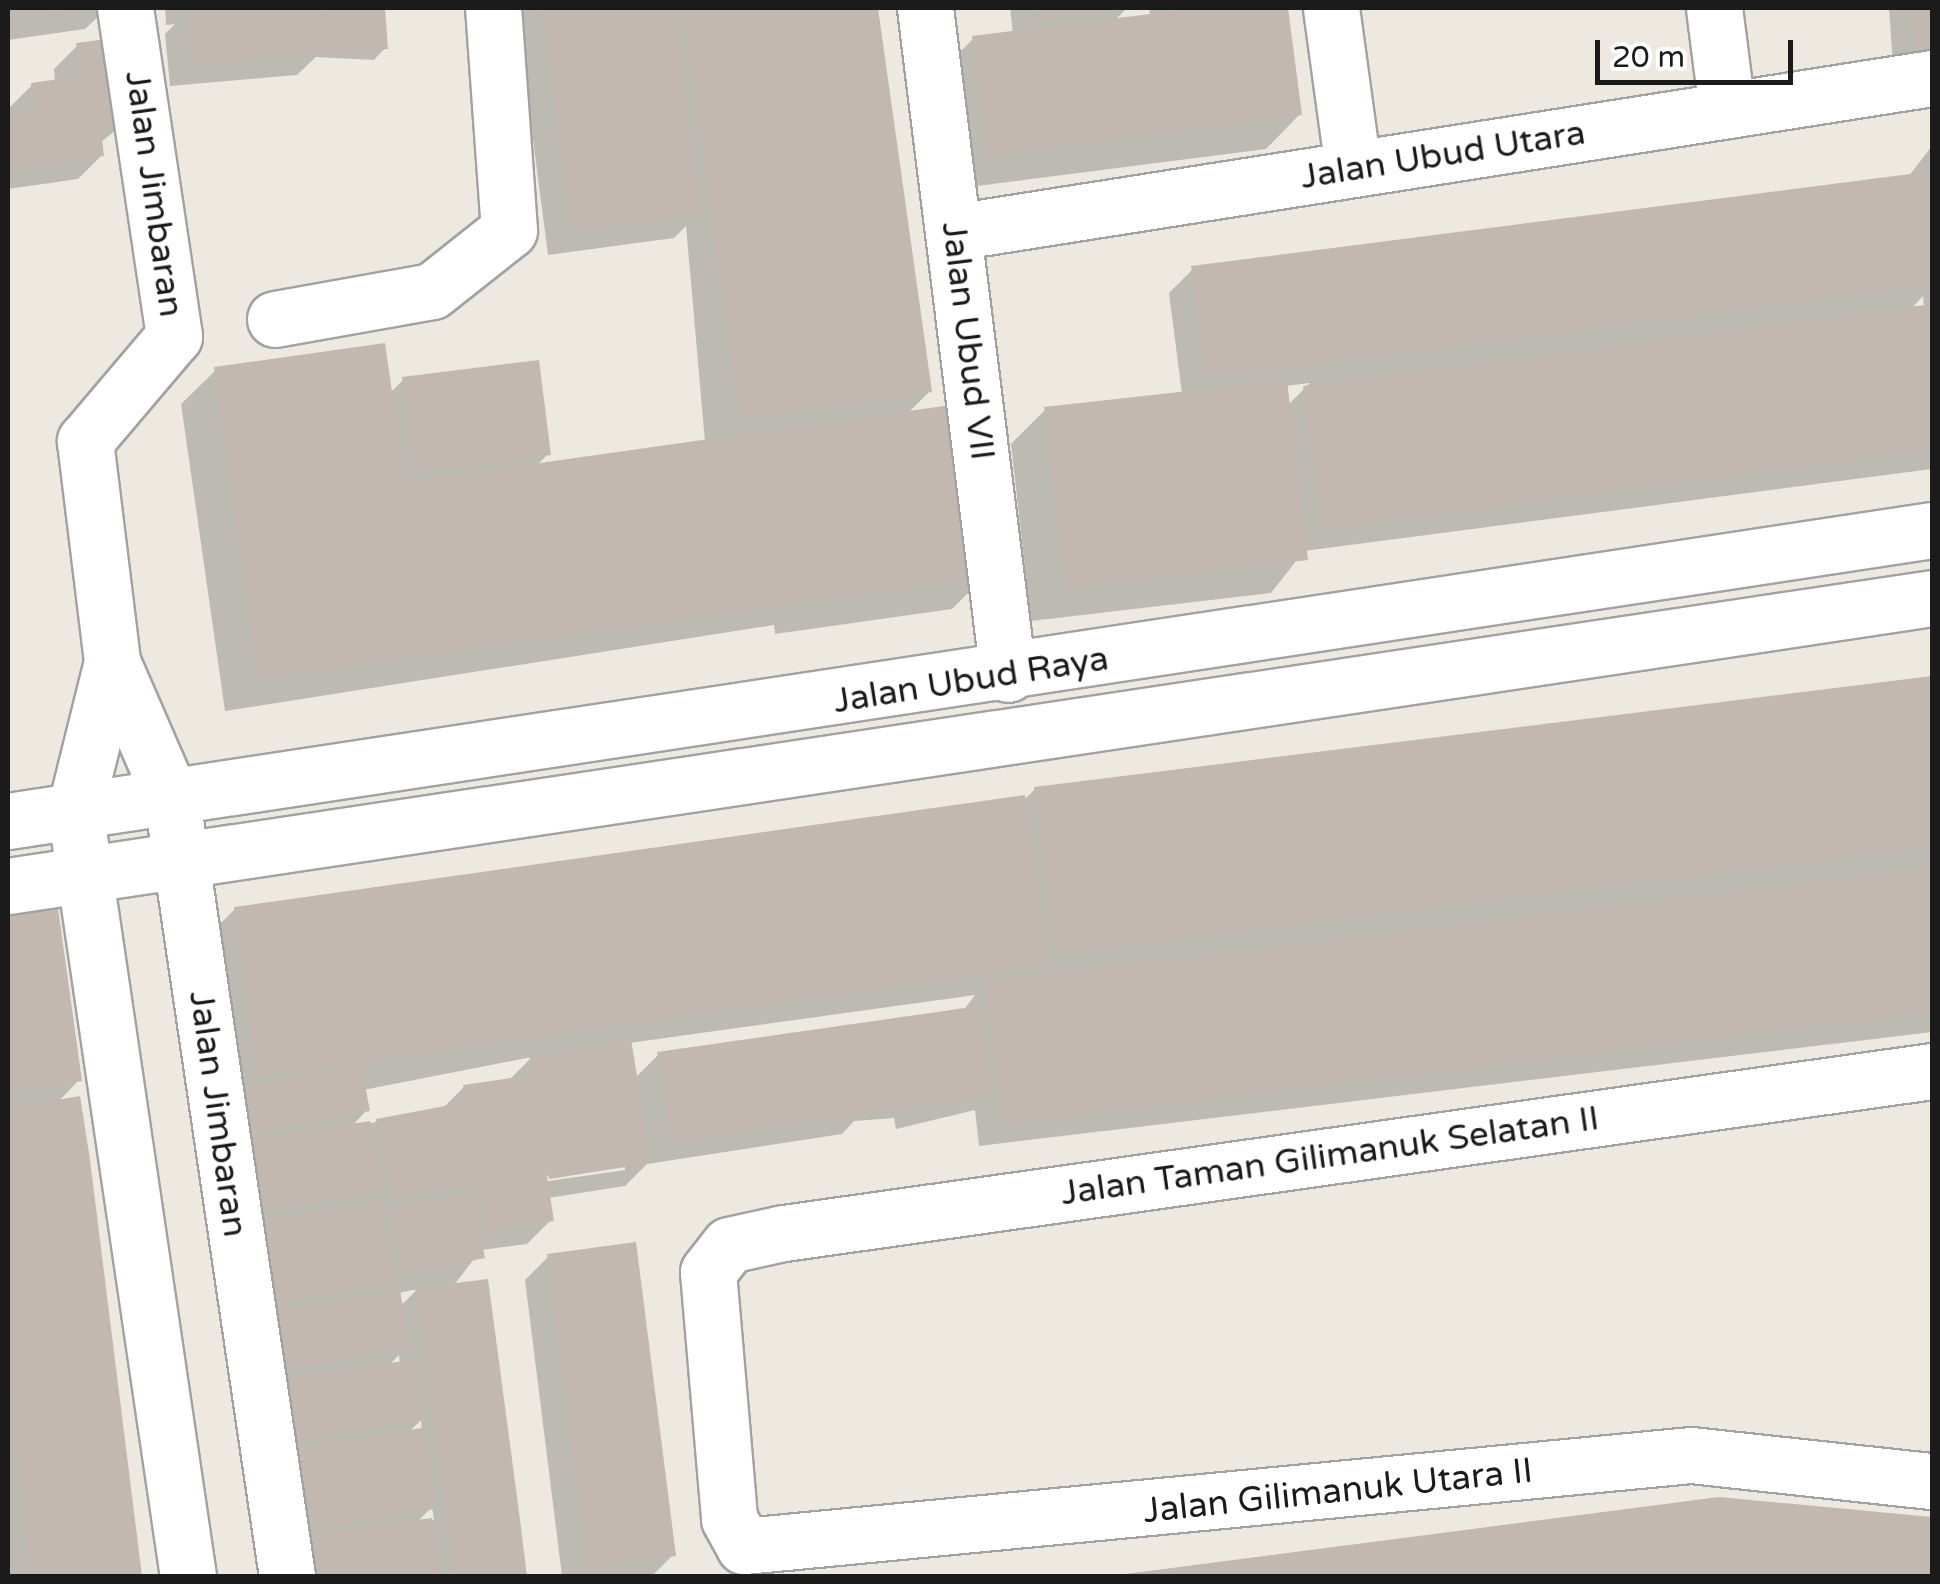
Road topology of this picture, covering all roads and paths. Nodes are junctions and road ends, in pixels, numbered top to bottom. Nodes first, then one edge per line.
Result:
1 (493, 8) edge
2 (925, 8) edge
3 (1331, 8) edge
4 (1714, 8) edge
5 (129, 30) edge
6 (1932, 78) edge
7 (1727, 110) junction
8 (1353, 169) junction
9 (954, 232) junction
10 (275, 319) dead end
11 (1932, 530) edge
12 (1932, 598) edge
13 (112, 662) junction
14 (1008, 674) junction
15 (270, 784) junction
16 (172, 800) junction
17 (75, 810) junction
18 (8, 821) edge
19 (283, 844) junction
20 (180, 859) junction
21 (84, 874) junction
22 (8, 886) edge
23 (1932, 1071) edge
24 (1932, 1482) edge
25 (744, 1546) joint
26 (188, 1576) edge
27 (287, 1576) edge

1 - 10 street
2 - 9 street, Jalan Ubud VII
3 - 8 street
4 - 7 street
5 - 13 street, Jalan Jimbaran
6 - 7 street, Jalan Ubud Utara
7 - 8 street, Jalan Ubud Utara
8 - 9 street, Jalan Ubud Utara
9 - 14 street, Jalan Ubud VII
11 - 14 street, Jalan Ubud Raya
12 - 19 street, Jalan Ubud Raya
13 - 16 street, Jalan Jimbaran
13 - 17 street, Jalan Jimbaran
14 - 15 street, Jalan Ubud Raya
15 - 16 street, Jalan Ubud Raya
15 - 19 street
16 - 17 street, Jalan Ubud Raya
16 - 20 street, Jalan Jimbaran
17 - 18 street, Jalan Ubud Raya
17 - 21 street, Jalan Jimbaran
19 - 20 street, Jalan Ubud Raya
20 - 21 street, Jalan Ubud Raya
20 - 27 street, Jalan Jimbaran
21 - 22 street, Jalan Ubud Raya
21 - 26 street, Jalan Jimbaran
23 - 25 street, Jalan Taman Gilimanuk Selatan II
24 - 25 street, Jalan Gilimanuk Utara II

